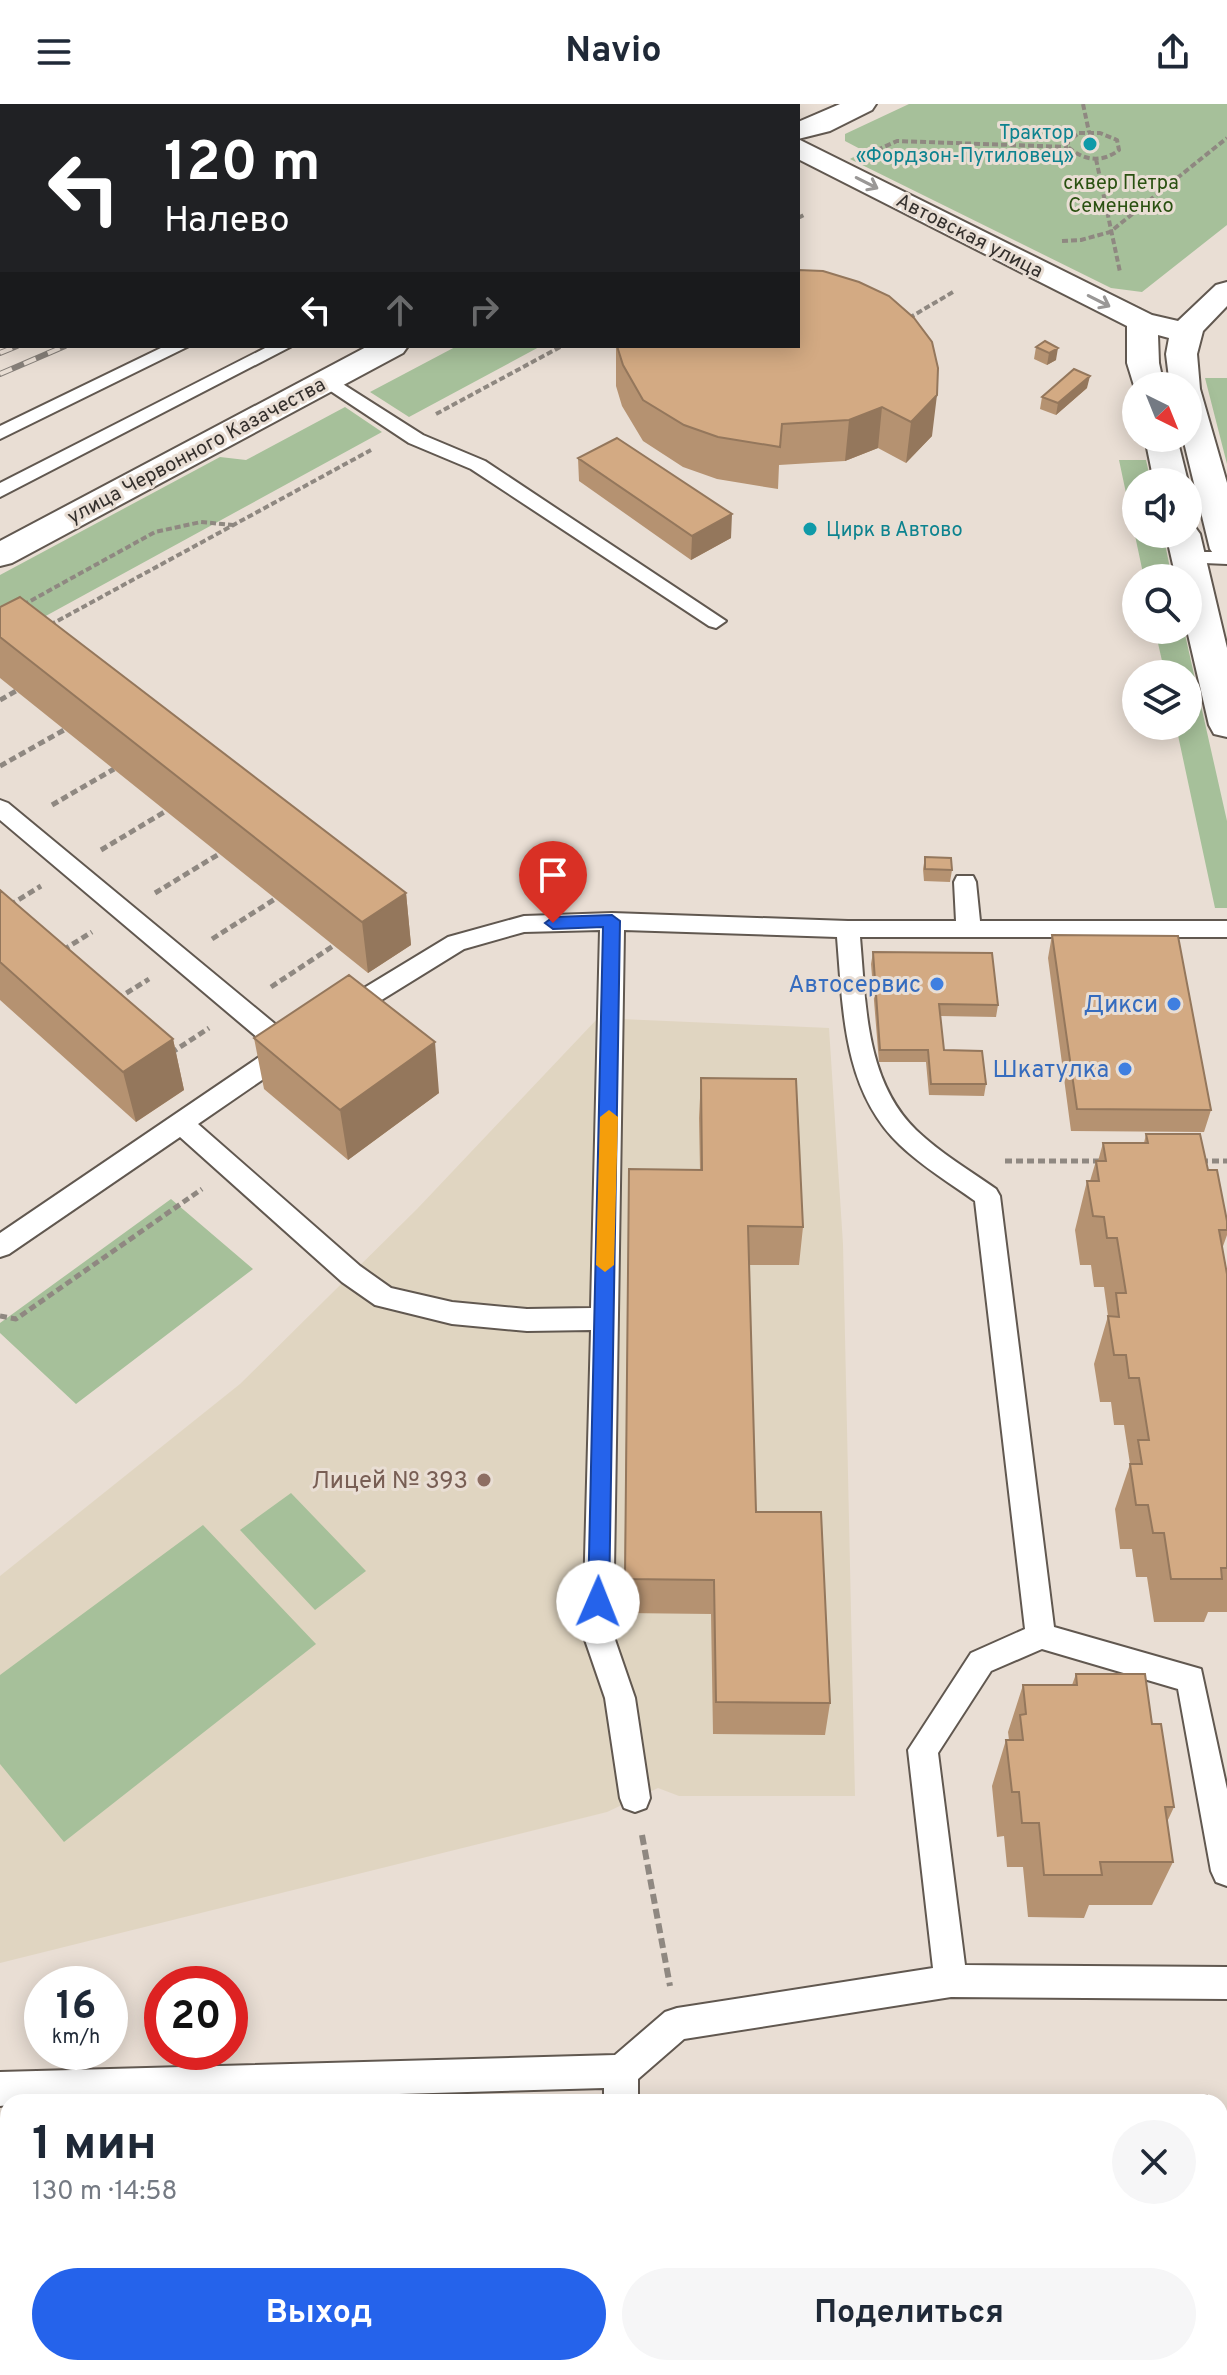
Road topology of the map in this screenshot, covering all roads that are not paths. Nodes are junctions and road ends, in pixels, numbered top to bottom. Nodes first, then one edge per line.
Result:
1 (862, 104) edge
2 (800, 130) edge
3 (800, 149) edge
4 (1227, 291) edge
5 (1142, 322) junction
6 (1184, 332) junction
7 (176, 348) edge
8 (279, 348) edge
9 (388, 348) edge
10 (1145, 372) edge
11 (1182, 372) edge
12 (327, 380) junction
13 (0, 433) edge
14 (1202, 450) edge
15 (0, 491) edge
16 (1185, 548) edge
17 (1192, 548) edge
18 (1227, 549) edge
19 (0, 555) edge
20 (1227, 558) edge
21 (716, 621) dead end
22 (1227, 725) edge
23 (0, 808) edge
24 (965, 882) dead end
25 (612, 921) junction
26 (848, 929) junction
27 (1227, 929) edge
28 (969, 931) junction
29 (288, 1050) junction
30 (181, 1123) junction
31 (0, 1247) edge
32 (604, 1319) junction
33 (1041, 1636) junction
34 (635, 1798) road end
35 (1224, 1839) edge
36 (1227, 1871) edge
37 (951, 1981) junction
38 (1227, 1983) edge
39 (621, 2087) edge
40 (0, 2089) edge

1 - 2 street
3 -> 5 street, Автовская улица
4 - 6 street
5 - 6 street, Автовская улица
5 - 10 street
6 - 11 street
7 - 13 lane
8 - 15 lane
9 - 12 street, улица Червонного Казачества
12 - 19 street, улица Червонного Казачества
12 - 21 lane
14 - 18 street
16 - 22 street
17 - 20 lane
23 - 29 lane
24 - 28 lane
25 - 26 lane
25 - 29 lane
25 - 32 lane
26 - 28 lane
26 - 33 lane
27 - 28 lane
29 - 30 lane
30 - 31 lane
30 - 32 lane
32 - 34 lane
33 - 35 lane
33 - 37 lane
35 - 36 lane
37 - 38 lane
37 - 39 lane
39 - 40 lane

